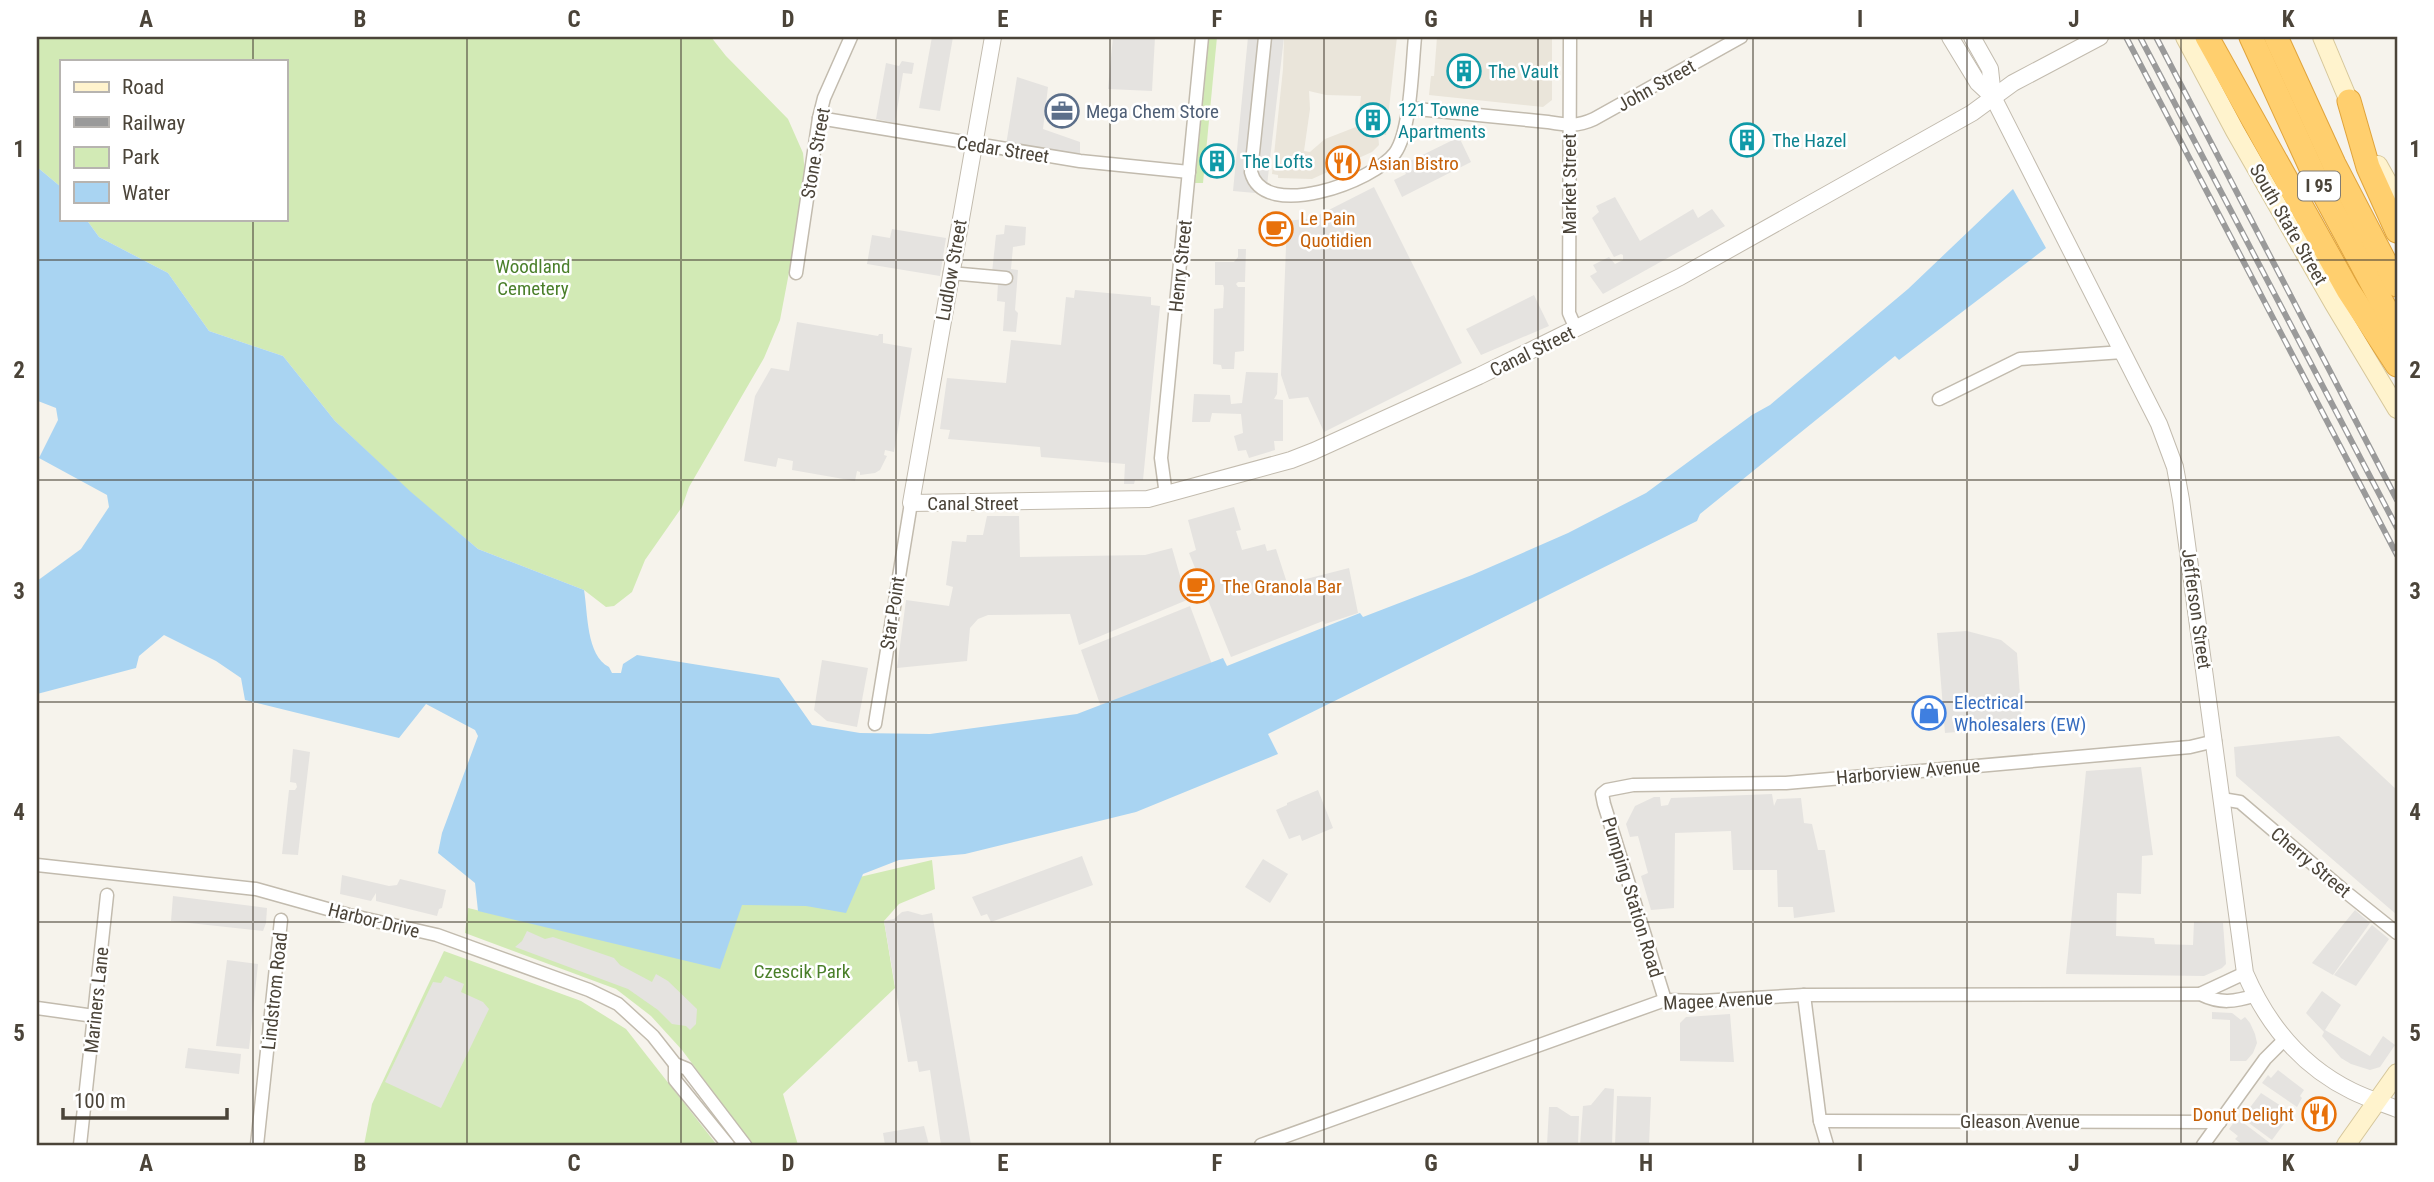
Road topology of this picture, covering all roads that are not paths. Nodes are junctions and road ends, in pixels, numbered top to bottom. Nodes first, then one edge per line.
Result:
1 (850, 37) edge
2 (993, 37) edge
3 (1202, 37) edge
4 (1265, 37) edge
5 (1415, 37) edge
6 (1570, 37) edge
7 (1741, 37) edge
8 (1950, 37) edge
9 (1972, 37) edge
10 (2100, 37) edge
11 (2185, 37) edge
12 (2207, 37) edge
13 (2251, 37) edge
14 (2276, 37) edge
15 (2322, 37) edge
16 (1993, 97) junction
17 (2349, 101) junction
18 (1407, 108) junction
19 (818, 118) junction
20 (1569, 126) junction
21 (974, 144) junction
22 (1189, 172) junction
23 (2397, 199) edge
24 (2397, 231) edge
25 (796, 273) dead end
26 (950, 273) junction
27 (1006, 278) dead end
28 (2397, 285) edge
29 (1576, 329) junction
30 (2397, 330) edge
31 (2123, 352) junction
32 (2397, 365) edge
33 (1939, 399) dead end
34 (2397, 409) edge
35 (1166, 495) junction
36 (911, 503) junction
37 (875, 724) dead end
38 (2215, 741) junction
39 (1602, 794) joint
40 (2222, 799) junction
41 (37, 865) edge
42 (107, 895) dead end
43 (281, 920) dead end
44 (2397, 933) edge
45 (2245, 973) junction
46 (2200, 994) junction
47 (1804, 995) junction
48 (2256, 995) junction
49 (1665, 1000) junction
50 (37, 1008) edge
51 (94, 1016) junction
52 (2284, 1040) junction
53 (675, 1064) junction
54 (2397, 1073) edge
55 (2377, 1100) junction
56 (2397, 1109) edge
57 (1820, 1121) junction
58 (2220, 1122) junction
59 (80, 1145) edge
60 (257, 1145) edge
61 (728, 1145) edge
62 (744, 1145) edge
63 (1261, 1145) edge
64 (1827, 1145) edge
65 (2203, 1145) edge
66 (2346, 1145) edge

1 - 19 street, Stone Street
2 - 21 street, Ludlow Street
3 - 22 street, Henry Street
4 - 18 street
5 - 18 street
6 - 20 street, Market Street
7 - 20 street, John Street
8 - 16 street
9 - 16 street
10 - 16 street, Canal Street
11 - 34 main road, South State Street
12 - 32 highway
13 - 30 highway, I 95
14 - 28 highway, I 95
15 - 17 main road
16 - 29 street, Canal Street
16 - 31 street, Jefferson Street
17 - 23 main road
17 - 24 highway
18 - 20 street
19 - 21 street, Cedar Street
19 - 25 street, Stone Street
20 - 29 street, Market Street
21 - 22 street, Cedar Street
21 - 26 street, Ludlow Street
22 - 35 street, Henry Street
26 - 27 street
26 - 36 street, Ludlow Street
29 - 35 street, Canal Street
31 - 33 street
31 - 38 street, Jefferson Street
35 - 36 street, Canal Street
36 - 37 street, Star Point
38 - 39 street, Harborview Avenue
38 - 40 street, Jefferson Street
39 - 49 street, Pumping Station Road
40 - 44 street, Cherry Street
40 - 45 street, Jefferson Street
41 - 53 street, Harbor Drive
42 - 51 street, Mariners Lane
43 - 60 street, Lindstrom Road
45 - 46 street, Magee Avenue
45 - 48 street, Jefferson Street
46 - 47 street, Magee Avenue
46 - 48 street, Magee Avenue
47 - 49 street, Magee Avenue
47 - 57 street
48 - 52 street, Jefferson Street
49 - 63 street, Magee Avenue
50 - 51 street
51 - 59 street, Mariners Lane
52 - 55 street, Jefferson Street
52 - 58 street
53 - 61 street, Harbor Drive
53 - 62 street, Harbor Drive
54 - 55 main road
55 - 56 street, Jefferson Street
55 - 66 main road
57 - 58 street, Gleason Avenue
57 - 64 street
58 - 65 street

